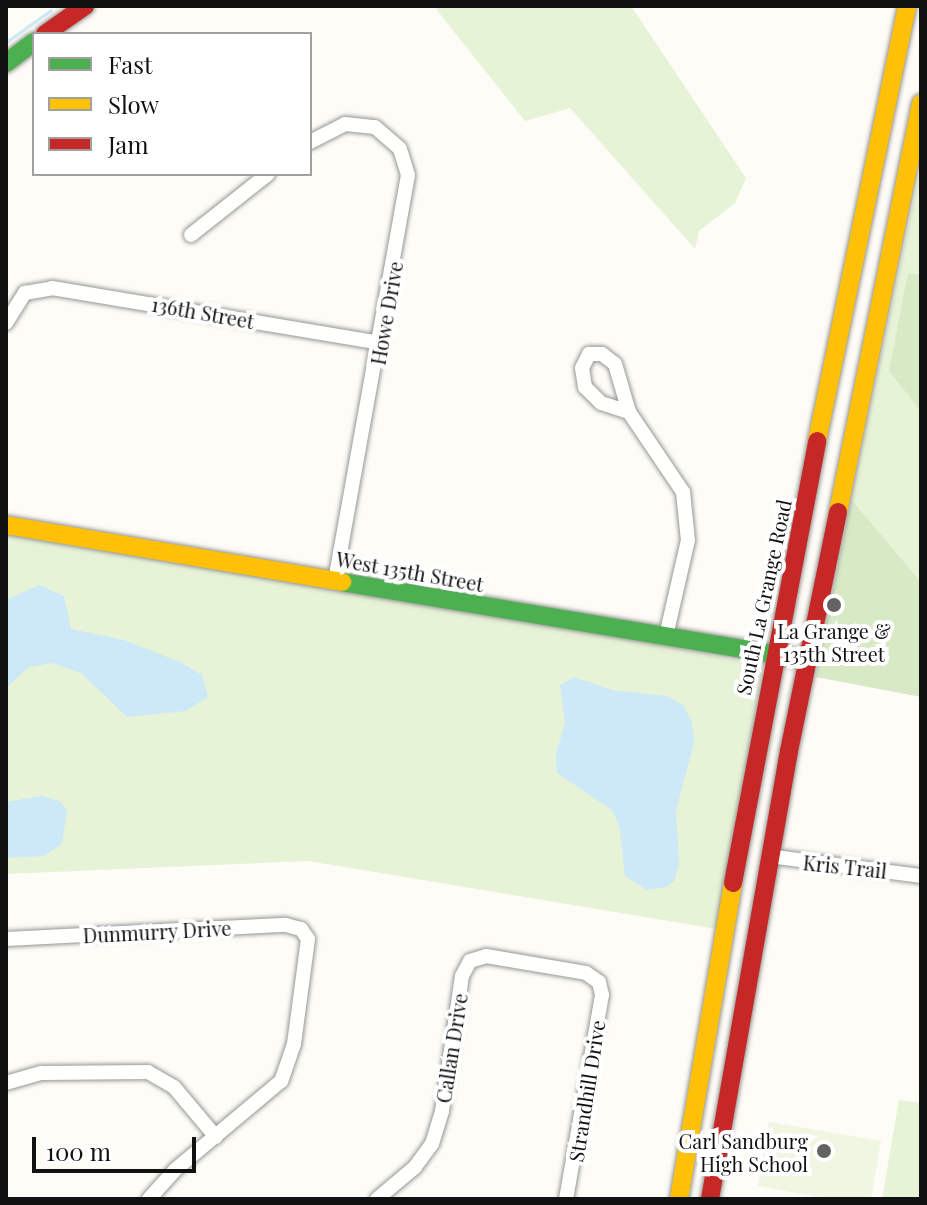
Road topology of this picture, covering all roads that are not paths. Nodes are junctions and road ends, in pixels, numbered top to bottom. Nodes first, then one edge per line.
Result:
1 (85, 6) edge
2 (907, 6) edge
3 (48, 32) edge
4 (32, 44) edge
5 (6, 63) edge
6 (921, 103) edge
7 (312, 141) edge
8 (265, 176) edge
9 (191, 235) dead end
10 (6, 323) edge
11 (381, 343) junction
12 (629, 412) dead end
13 (6, 525) edge
14 (335, 581) junction
15 (666, 636) junction
16 (773, 654) junction
17 (807, 660) junction
18 (769, 856) junction
19 (921, 876) edge
20 (6, 939) edge
21 (599, 982) joint
22 (6, 1083) edge
23 (216, 1137) junction
24 (149, 1199) edge
25 (377, 1199) edge
26 (566, 1199) edge
27 (679, 1199) edge
28 (710, 1199) edge

1 - 3 main road
2 - 16 main road, South La Grange Road
4 - 5 main road
6 - 17 main road
7 - 11 street, Howe Drive
8 - 9 street
10 - 11 street, 136th Street
11 - 14 street, Howe Drive
12 - 15 street
13 - 14 main road, West 135th Street
14 - 15 main road, West 135th Street
15 - 16 main road, West 135th Street
16 - 17 main road, West 135th Street
16 - 27 main road, South La Grange Road
17 - 18 main road
18 - 19 street, Kris Trail
18 - 28 main road
20 - 23 street, Dunmurry Drive
21 - 25 street, Callan Drive
21 - 26 street, Strandhill Drive
22 - 23 street
23 - 24 street

